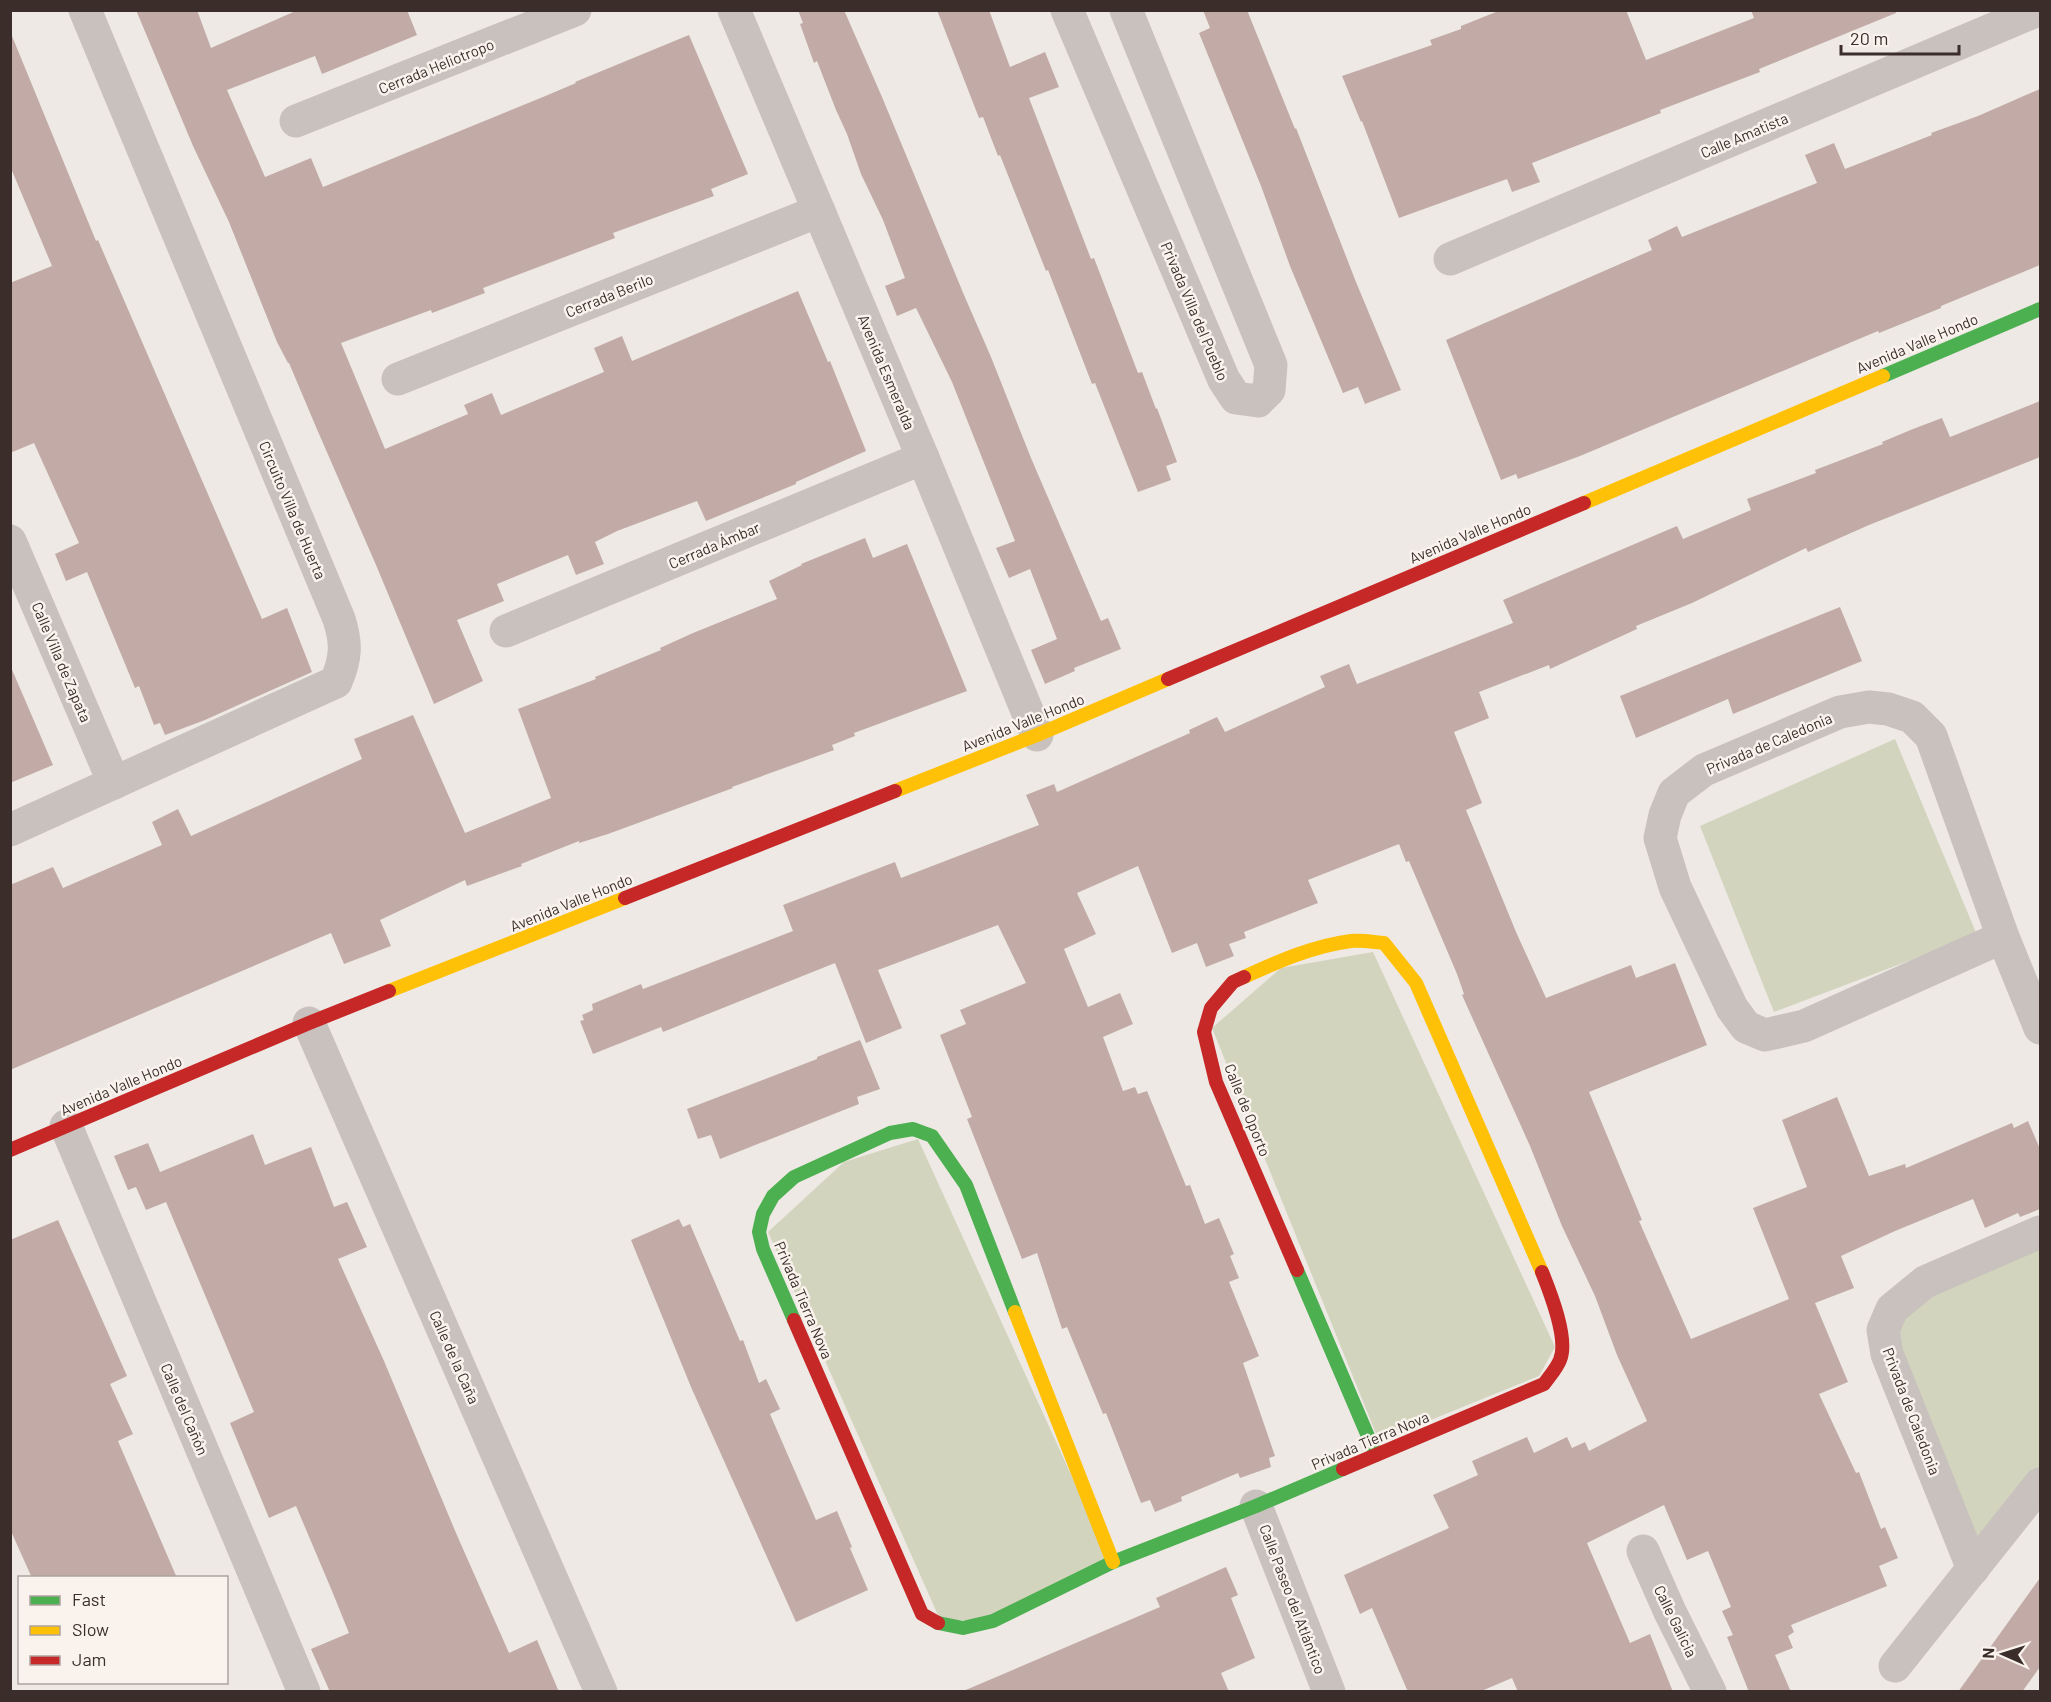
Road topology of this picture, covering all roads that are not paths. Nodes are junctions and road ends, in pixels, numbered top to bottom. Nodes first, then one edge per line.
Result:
1 (85, 10) edge
2 (575, 10) edge
3 (734, 10) edge
4 (1067, 10) edge
5 (1126, 10) edge
6 (2038, 10) edge
7 (296, 121) dead end
8 (819, 211) junction
9 (1450, 259) dead end
10 (2040, 309) edge
11 (398, 379) dead end
12 (923, 458) junction
13 (10, 541) edge
14 (506, 631) dead end
15 (1037, 735) junction
16 (114, 783) junction
17 (10, 830) edge
18 (2003, 937) junction
19 (309, 1023) junction
20 (2040, 1028) edge
21 (66, 1126) junction
22 (10, 1150) edge
23 (2040, 1232) edge
24 (1549, 1289) joint
25 (1376, 1455) junction
26 (2040, 1484) edge
27 (1256, 1506) junction
28 (1643, 1551) dead end
29 (1113, 1562) junction
30 (1973, 1569) junction
31 (1895, 1666) dead end
32 (304, 1692) edge
33 (601, 1692) edge
34 (1329, 1692) edge
35 (1710, 1692) edge

1 - 16 street, Circuito Villa de Huerta
2 - 7 street, Cerrada Heliotropo
3 - 8 street, Avenida Esmeralda
4 - 5 street, Privada Villa del Pueblo
6 - 9 street, Calle Amatista
8 - 11 street, Cerrada Berilo
8 - 12 street, Avenida Esmeralda
10 - 15 street, Avenida Valle Hondo
12 - 14 street, Cerrada Ámbar
12 - 15 street, Avenida Esmeralda
13 - 16 street, Calle Villa de Zapata
15 - 19 street, Avenida Valle Hondo
16 - 17 street, Circuito Villa de Huerta
18 - 18 street, Privada de Caledonia
18 - 20 street, Privada de Caledonia
19 - 21 street, Avenida Valle Hondo
19 - 33 street, Calle de la Caña
21 - 22 street, Avenida Valle Hondo
21 - 32 street, Calle del Cañón
23 - 30 street, Privada de Caledonia
24 - 25 street, Privada Tierra Nova
24 - 25 street, Calle de Oporto
25 - 27 street, Privada Tierra Nova
26 - 30 street
27 - 29 street, Privada Tierra Nova
27 - 34 street, Calle Paseo del Atlántico
28 - 35 street, Calle Galicia
29 - 29 street, Privada Tierra Nova
30 - 31 street

